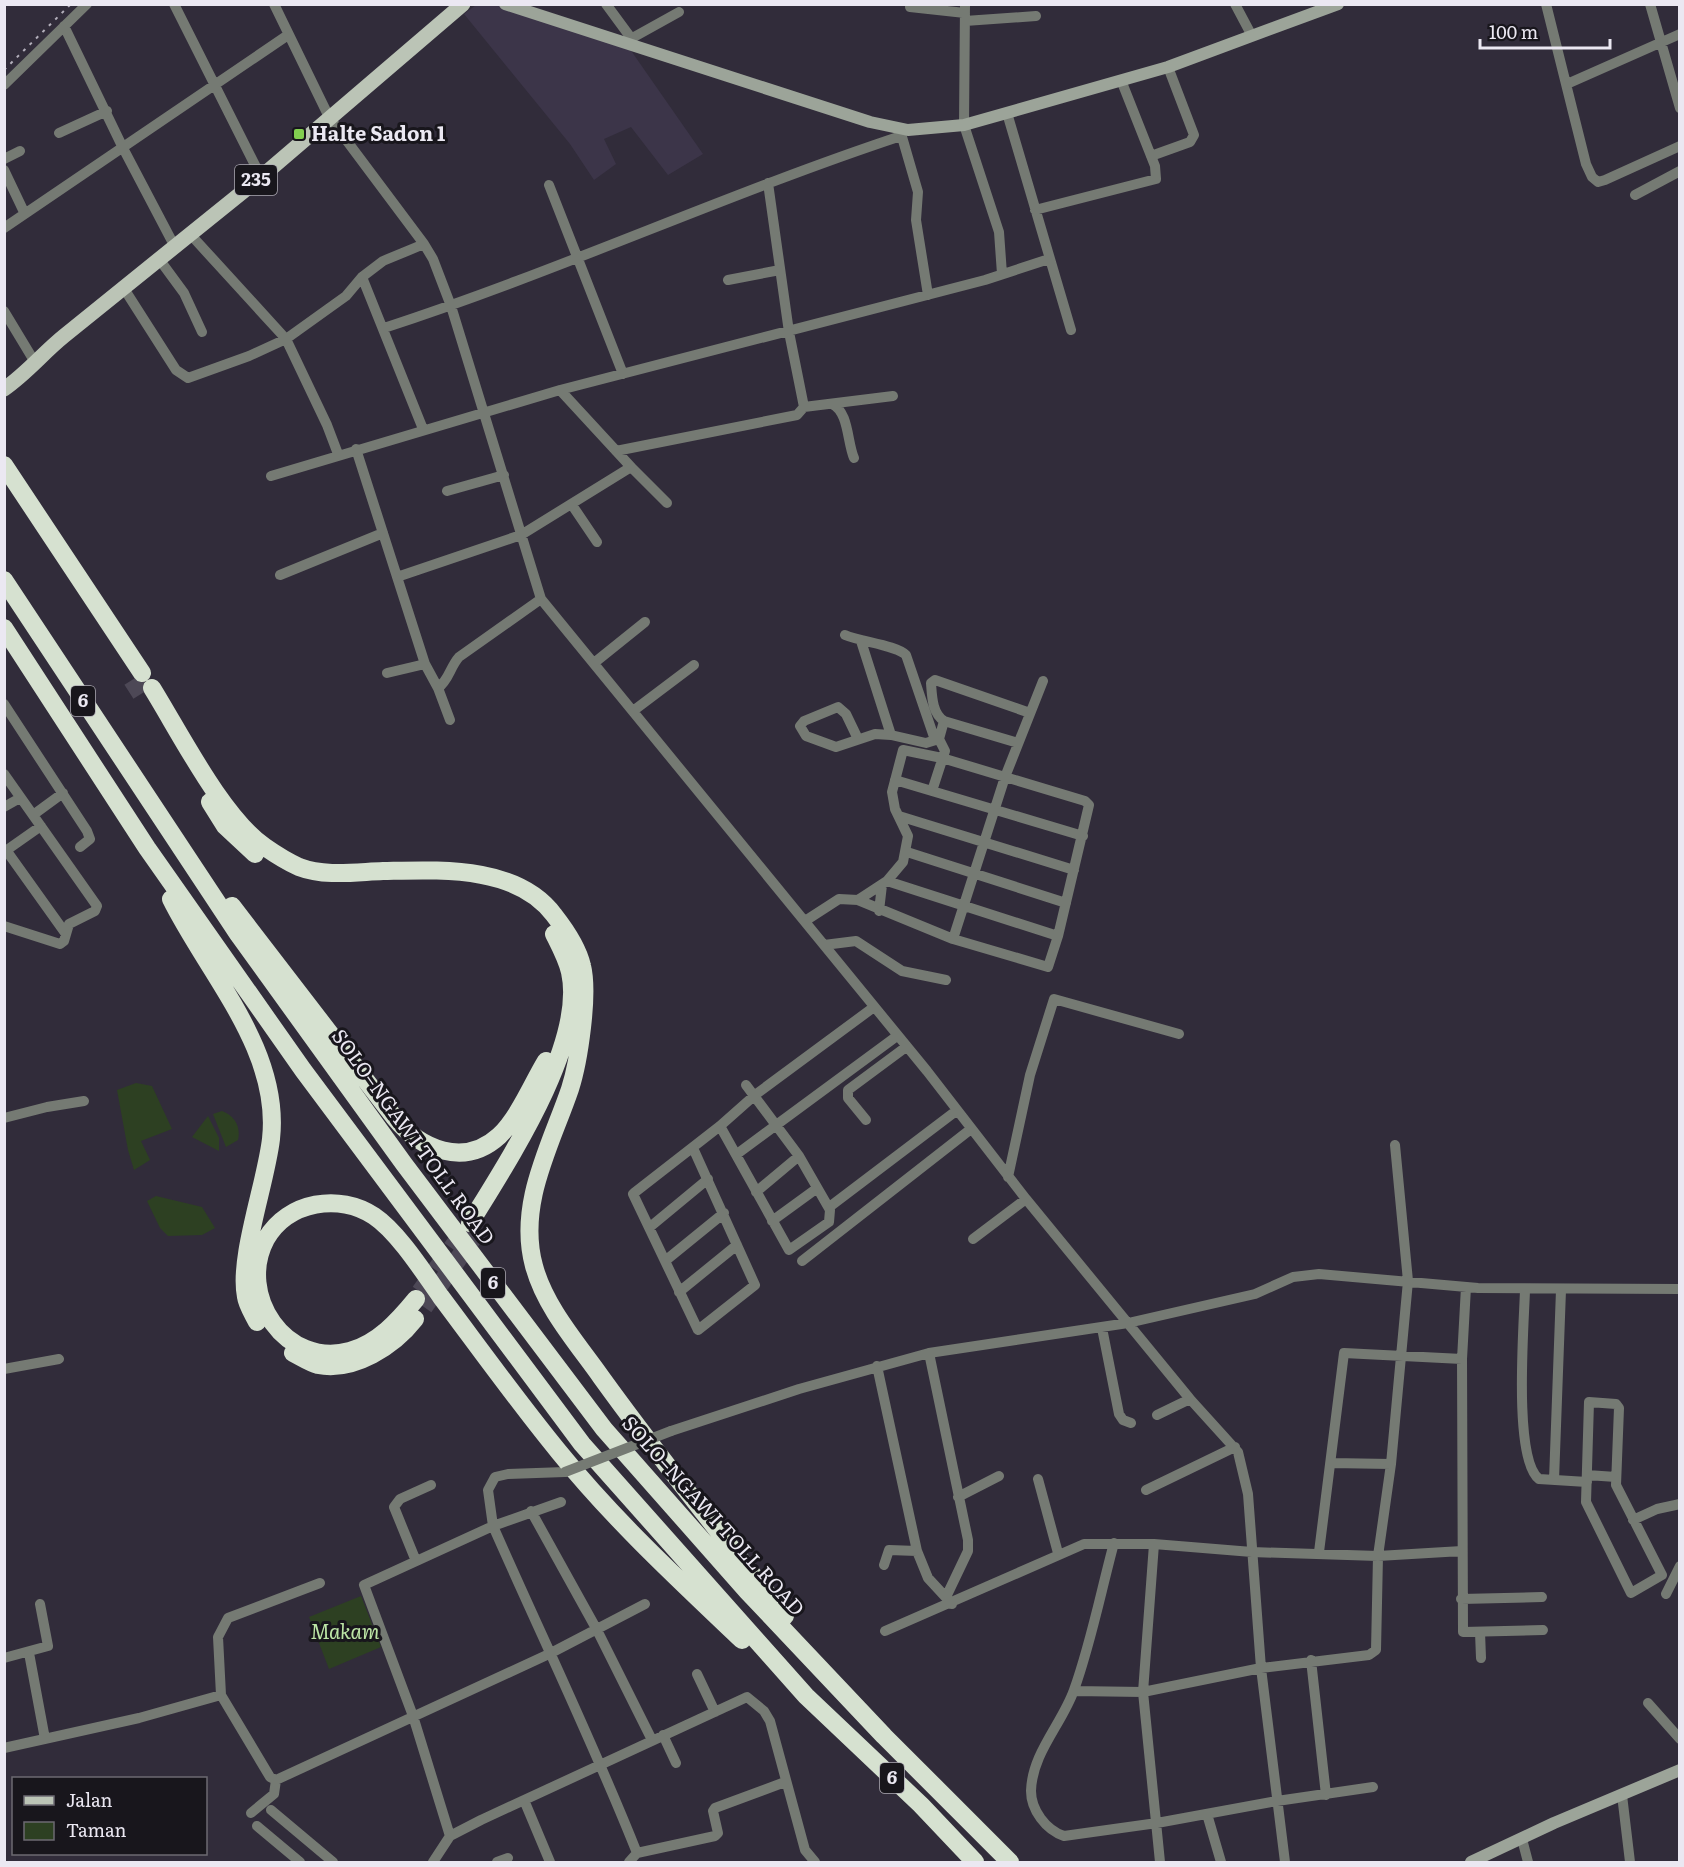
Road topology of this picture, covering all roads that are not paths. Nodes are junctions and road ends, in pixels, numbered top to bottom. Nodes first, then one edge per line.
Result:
1 (87, 4) edge
2 (174, 4) edge
3 (274, 4) edge
4 (463, 4) edge
5 (505, 4) edge
6 (606, 4) edge
7 (1235, 4) edge
8 (1338, 4) edge
9 (1546, 4) edge
10 (1650, 4) edge
11 (910, 7) dead end
12 (679, 12) dead end
13 (965, 12) edge
14 (1036, 16) dead end
15 (64, 26) junction
16 (1680, 34) edge
17 (288, 35) junction
18 (1252, 36) junction
19 (628, 40) junction
20 (1660, 42) junction
21 (1168, 66) junction
22 (1121, 80) junction
23 (1566, 84) junction
24 (4, 86) edge
25 (215, 87) junction
26 (1680, 108) edge
27 (107, 111) junction
28 (1007, 113) junction
29 (329, 117) junction
30 (964, 125) junction
31 (59, 133) dead end
32 (900, 133) junction
33 (1680, 146) edge
34 (123, 148) junction
35 (20, 151) dead end
36 (1151, 156) junction
37 (4, 159) edge
38 (4, 170) edge
39 (1680, 171) edge
40 (261, 177) junction
41 (768, 183) junction
42 (549, 185) dead end
43 (1635, 195) dead end
44 (1035, 210) junction
45 (24, 212) junction
46 (4, 228) edge
47 (191, 234) junction
48 (424, 244) junction
49 (175, 246) junction
50 (159, 259) junction
51 (579, 259) junction
52 (1049, 259) junction
53 (780, 270) junction
54 (1002, 274) junction
55 (362, 277) junction
56 (728, 280) dead end
57 (123, 287) junction
58 (928, 295) junction
59 (451, 306) junction
60 (4, 311) edge
61 (384, 328) junction
62 (1071, 330) dead end
63 (202, 332) dead end
64 (789, 332) junction
65 (286, 339) junction
66 (37, 357) junction
67 (622, 374) junction
68 (10, 380) edge
69 (560, 390) junction
70 (893, 396) dead end
71 (832, 404) junction
72 (804, 407) junction
73 (484, 412) junction
74 (423, 429) junction
75 (356, 449) junction
76 (616, 451) junction
77 (338, 454) junction
78 (854, 458) dead end
79 (4, 465) edge
80 (631, 467) junction
81 (504, 475) junction
82 (271, 476) dead end
83 (4, 483) edge
84 (447, 491) dead end
85 (667, 503) dead end
86 (572, 505) junction
87 (383, 533) junction
88 (521, 535) junction
89 (597, 542) dead end
90 (280, 575) dead end
91 (397, 577) junction
92 (4, 580) edge
93 (542, 598) junction
94 (645, 622) dead end
95 (4, 628) edge
96 (845, 635) dead end
97 (861, 641) junction
98 (594, 663) junction
99 (425, 664) junction
100 (694, 665) dead end
101 (387, 673) dead end
102 (1043, 681) dead end
103 (142, 684) junction
104 (438, 688) junction
105 (4, 704) edge
106 (633, 711) junction
107 (1030, 713) junction
108 (450, 720) dead end
109 (944, 721) junction
110 (891, 735) junction
111 (858, 739) junction
112 (937, 739) junction
113 (1018, 743) junction
114 (942, 758) junction
115 (4, 774) edge
116 (1005, 777) junction
117 (895, 780) junction
118 (932, 791) junction
119 (63, 794) junction
120 (20, 798) junction
121 (4, 807) edge
122 (995, 809) junction
123 (33, 815) junction
124 (899, 816) junction
125 (162, 821) junction
126 (41, 826) junction
127 (1083, 836) junction
128 (985, 843) junction
129 (80, 847) dead end
130 (147, 848) junction
131 (5, 851) edge
132 (907, 852) junction
133 (1074, 870) junction
134 (975, 876) junction
135 (885, 883) junction
136 (858, 900) junction
137 (1066, 903) junction
138 (964, 907) junction
139 (879, 911) junction
140 (805, 921) junction
141 (4, 926) edge
142 (66, 934) junction
143 (1058, 936) junction
144 (953, 939) junction
145 (824, 945) junction
146 (946, 980) dead end
147 (874, 1007) junction
148 (565, 1029) junction
149 (1179, 1034) dead end
150 (897, 1036) junction
151 (578, 1046) junction
152 (906, 1047) junction
153 (746, 1085) dead end
154 (755, 1095) junction
155 (84, 1101) dead end
156 (956, 1111) junction
157 (4, 1118) edge
158 (866, 1120) dead end
159 (777, 1125) junction
160 (720, 1126) junction
161 (971, 1130) junction
162 (1395, 1145) dead end
163 (693, 1148) junction
164 (737, 1154) junction
165 (799, 1156) junction
166 (1008, 1177) junction
167 (708, 1179) junction
168 (816, 1189) junction
169 (756, 1192) junction
170 (1026, 1199) junction
171 (832, 1205) dead end
172 (724, 1213) junction
173 (772, 1221) junction
174 (650, 1227) junction
175 (973, 1239) dead end
176 (737, 1245) junction
177 (665, 1260) junction
178 (802, 1261) dead end
179 (1408, 1281) junction
180 (1466, 1287) junction
181 (1524, 1290) junction
182 (1561, 1290) junction
183 (1680, 1290) edge
184 (679, 1292) junction
185 (1128, 1323) junction
186 (1102, 1328) junction
187 (929, 1353) junction
188 (1403, 1354) junction
189 (59, 1359) dead end
190 (1462, 1359) junction
191 (877, 1366) junction
192 (4, 1369) edge
193 (1190, 1399) junction
194 (1157, 1415) dead end
195 (1131, 1423) dead end
196 (1235, 1447) junction
197 (1331, 1463) junction
198 (1391, 1464) junction
199 (999, 1476) dead end
200 (1616, 1477) junction
201 (1587, 1478) junction
202 (1038, 1479) dead end
203 (1554, 1480) junction
204 (431, 1485) dead end
205 (1146, 1490) dead end
206 (958, 1497) junction
207 (561, 1502) dead end
208 (1680, 1504) edge
209 (531, 1511) junction
210 (1633, 1520) junction
211 (493, 1526) junction
212 (1114, 1543) junction
213 (1154, 1544) junction
214 (917, 1551) junction
215 (1462, 1551) junction
216 (1252, 1552) junction
217 (1319, 1552) junction
218 (1058, 1553) junction
219 (1378, 1556) junction
220 (416, 1561) junction
221 (884, 1565) dead end
222 (1680, 1566) edge
223 (320, 1583) dead end
224 (1666, 1594) dead end
225 (1542, 1597) dead end
226 (950, 1599) junction
227 (1461, 1599) junction
228 (40, 1604) dead end
229 (645, 1605) dead end
230 (597, 1630) junction
231 (1543, 1630) dead end
232 (885, 1631) dead end
233 (1480, 1632) junction
234 (29, 1653) junction
235 (549, 1654) junction
236 (4, 1658) edge
237 (1481, 1658) dead end
238 (1311, 1660) junction
239 (1261, 1668) junction
240 (697, 1674) dead end
241 (1074, 1691) junction
242 (1143, 1692) junction
243 (222, 1695) junction
244 (806, 1696) junction
245 (1648, 1703) dead end
246 (716, 1712) junction
247 (862, 1713) junction
248 (412, 1716) junction
249 (663, 1735) junction
250 (45, 1739) junction
251 (1680, 1739) edge
252 (652, 1740) junction
253 (4, 1748) edge
254 (676, 1762) dead end
255 (601, 1764) junction
256 (1680, 1770) edge
257 (276, 1780) junction
258 (785, 1782) junction
259 (1373, 1787) dead end
260 (1326, 1795) junction
261 (1622, 1795) junction
262 (524, 1800) junction
263 (1277, 1801) junction
264 (271, 1810) dead end
265 (251, 1814) dead end
266 (1208, 1814) junction
267 (1157, 1823) junction
268 (256, 1826) dead end
269 (450, 1836) junction
270 (1522, 1839) junction
271 (637, 1853) junction
272 (508, 1858) dead end
273 (1473, 1862) edge
274 (300, 1863) edge
275 (333, 1863) edge
276 (433, 1863) edge
277 (497, 1863) edge
278 (550, 1863) edge
279 (628, 1863) edge
280 (815, 1863) edge
281 (975, 1863) edge
282 (1010, 1863) edge
283 (1160, 1863) edge
284 (1221, 1863) edge
285 (1285, 1863) edge
286 (1528, 1863) edge
287 (1630, 1863) edge

1 - 15 street
2 - 25 street
3 - 17 street
4 - 29 main road, 235
5 - 19 street
6 - 19 street
7 - 18 street
8 - 18 street
9 - 23 street
10 - 20 street
11 - 13 street
12 - 19 street
13 - 14 street
13 - 30 street
15 - 24 street
15 - 27 street
16 - 20 street
17 - 25 street
17 - 29 street
18 - 21 street
19 - 32 street
20 - 23 street
20 - 26 street
21 - 22 street
21 - 36 street
22 - 28 street
22 - 36 street
23 - 33 street
25 - 34 street
25 - 40 street
27 - 31 street
27 - 34 street
28 - 30 street
28 - 44 street
29 - 40 main road, 235
29 - 48 street
30 - 32 street
30 - 54 street
32 - 41 street
32 - 58 street
34 - 45 street
34 - 49 street
35 - 37 street
36 - 44 street
38 - 45 street
39 - 43 street
40 - 47 main road, 235
41 - 51 street
41 - 53 street
42 - 51 street
44 - 52 street
45 - 46 street
47 - 49 main road, 235
47 - 65 street
48 - 55 street
48 - 59 street
49 - 50 main road, 235
50 - 57 main road, 235
50 - 63 street
51 - 59 street
51 - 67 street
52 - 54 street
52 - 62 street
53 - 56 street
53 - 64 street
54 - 58 street
55 - 61 street
55 - 65 street
57 - 65 street
57 - 66 main road, 235
58 - 64 street
59 - 61 street
59 - 73 street
60 - 66 street
61 - 74 street
64 - 67 street
64 - 72 street
65 - 77 street
66 - 68 main road, 235
67 - 69 street
69 - 73 street
69 - 76 street
70 - 71 street
71 - 72 street
71 - 78 street
72 - 76 street
73 - 74 street
73 - 81 street
74 - 75 street
75 - 77 street
75 - 87 street
76 - 80 street
77 - 82 street
79 - 103 highway
80 - 85 street
80 - 86 street
81 - 84 street
81 - 88 street
83 - 103 highway
86 - 88 street
86 - 89 street
87 - 90 street
87 - 91 street
88 - 91 street
88 - 93 street
91 - 99 street
92 - 125 highway, SOLO–NGAWI TOLL ROAD / 6
93 - 98 street
93 - 104 street
94 - 98 street
95 - 130 highway, 6
96 - 97 street
97 - 110 street
97 - 112 street
98 - 106 street
99 - 101 street
99 - 104 street
100 - 106 street
102 - 107 street
103 - 148 highway
103 - 151 highway
104 - 108 street
105 - 119 street
106 - 140 street
107 - 109 street
107 - 113 street
109 - 112 street
109 - 113 street
110 - 111 street
110 - 112 street
111 - 111 street
112 - 114 street
113 - 116 street
114 - 116 street
114 - 117 street
114 - 118 street
115 - 120 street
116 - 122 street
116 - 127 street
117 - 118 street
117 - 124 street
118 - 122 street
119 - 123 street
119 - 129 street
120 - 121 street
120 - 123 street
122 - 127 street
122 - 128 street
123 - 126 street
124 - 128 street
124 - 132 street
125 - 148 highway
125 - 247 highway, SOLO–NGAWI TOLL ROAD / 6
126 - 131 street
126 - 142 street
127 - 133 street
128 - 133 street
128 - 134 street
130 - 244 highway, 6
130 - 244 highway
131 - 142 street
132 - 134 street
132 - 135 street
133 - 137 street
134 - 137 street
134 - 138 street
135 - 136 street
135 - 138 street
135 - 139 street
136 - 139 street
136 - 140 street
137 - 143 street
138 - 143 street
138 - 144 street
139 - 144 street
140 - 145 street
141 - 142 street
143 - 144 street
145 - 146 street
145 - 147 street
147 - 150 street
147 - 154 street
148 - 151 highway
149 - 166 street
150 - 152 street
150 - 159 street
151 - 247 highway
152 - 156 street
152 - 158 street
153 - 154 street
154 - 159 street
154 - 160 street
155 - 157 street
156 - 161 street
156 - 171 street
159 - 164 street
159 - 165 street
160 - 163 street
160 - 164 street
161 - 166 street
161 - 178 street
162 - 179 street
163 - 167 street
163 - 174 street
164 - 169 street
165 - 168 street
165 - 169 street
166 - 170 street
167 - 172 street
167 - 174 street
168 - 173 street
168 - 173 street
169 - 173 street
170 - 175 street
170 - 185 street
172 - 176 street
172 - 177 street
174 - 177 street
176 - 184 street
176 - 184 street
177 - 184 street
179 - 180 street
179 - 185 street
179 - 188 street
180 - 181 street
180 - 190 street
181 - 182 street
181 - 203 street
182 - 183 street
182 - 203 street
185 - 186 street
185 - 193 street
186 - 187 street
186 - 195 street
187 - 191 street
187 - 206 street
188 - 190 street
188 - 197 street
188 - 198 street
189 - 192 street
190 - 215 street
191 - 211 street, bridge
191 - 214 street
193 - 194 street
193 - 196 street
196 - 205 street
196 - 216 street
197 - 198 street
197 - 217 street
198 - 219 street
199 - 206 street
200 - 201 street
200 - 201 street
200 - 210 street
201 - 203 street
201 - 210 street
202 - 218 street
204 - 220 street
206 - 226 street
207 - 209 street
208 - 210 street
209 - 211 street
209 - 230 street
211 - 220 street
211 - 235 street
212 - 213 street
212 - 218 street
212 - 241 street
213 - 216 street
213 - 242 street
214 - 221 street
214 - 226 street
215 - 219 street
215 - 227 street
216 - 217 street
216 - 239 street
217 - 219 street
218 - 226 street
219 - 238 street
220 - 248 street
222 - 224 street
223 - 243 street
225 - 227 street
226 - 232 street
227 - 233 street
228 - 234 street
229 - 230 street
230 - 235 street
230 - 252 street
231 - 233 street
233 - 237 street
234 - 236 street
234 - 250 street
235 - 248 street
235 - 255 street
238 - 239 street
238 - 260 street
239 - 242 street
239 - 263 street
240 - 246 street
241 - 242 street
241 - 267 street
242 - 267 street
243 - 250 street
243 - 257 street
244 - 281 highway, 6
245 - 251 street
246 - 249 street
246 - 258 street
247 - 282 highway, SOLO–NGAWI TOLL ROAD / 6
248 - 257 street
248 - 269 street
249 - 252 street
249 - 254 street
250 - 253 street
252 - 255 street
255 - 262 street
255 - 271 street
256 - 261 street
257 - 265 street
258 - 271 street
258 - 280 street
259 - 260 street
260 - 263 street
261 - 270 street
261 - 287 street
262 - 269 street
262 - 278 street
263 - 266 street
263 - 285 street
264 - 275 street
266 - 267 street
266 - 284 street
267 - 283 street
268 - 274 street
269 - 276 street
270 - 273 street
270 - 286 street
271 - 279 street
272 - 277 street

